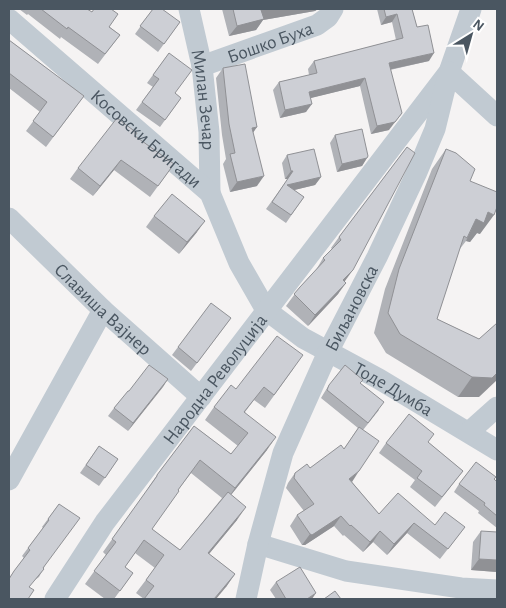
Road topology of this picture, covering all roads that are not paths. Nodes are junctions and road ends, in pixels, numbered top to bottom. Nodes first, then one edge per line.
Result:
1 (189, 9) edge
2 (333, 9) edge
3 (471, 9) edge
4 (9, 19) edge
5 (202, 66) junction
6 (449, 72) junction
7 (497, 116) edge
8 (210, 193) junction
9 (9, 218) edge
10 (103, 310) junction
11 (266, 310) junction
12 (328, 352) junction
13 (200, 397) junction
14 (497, 407) edge
15 (469, 432) junction
16 (497, 450) edge
17 (9, 480) edge
18 (258, 544) junction
19 (461, 588) junction
20 (497, 590) edge
21 (55, 599) edge
22 (246, 599) edge
23 (437, 599) edge

1 - 5 street, Милан Зечар
2 - 5 street, Бошко Буха
3 - 6 street, Народна Револуција
4 - 8 street, Косовски Бригади
5 - 8 street, Милан Зечар
6 - 7 street
6 - 11 street, Народна Револуција
6 - 12 street, Биљановска
8 - 11 street, Косовски Бригади
9 - 10 street, Славиша Вајнер
10 - 13 street, Славиша Вајнер
10 - 17 street
11 - 12 street, Тоде Думба
11 - 13 street, Народна Револуција
12 - 15 street, Тоде Думба
12 - 18 street, Биљановска
13 - 21 street, Народна Револуција
14 - 15 street
15 - 16 street, Тоде Думба
18 - 19 street
18 - 22 street, Биљановска
19 - 20 street
19 - 23 street

